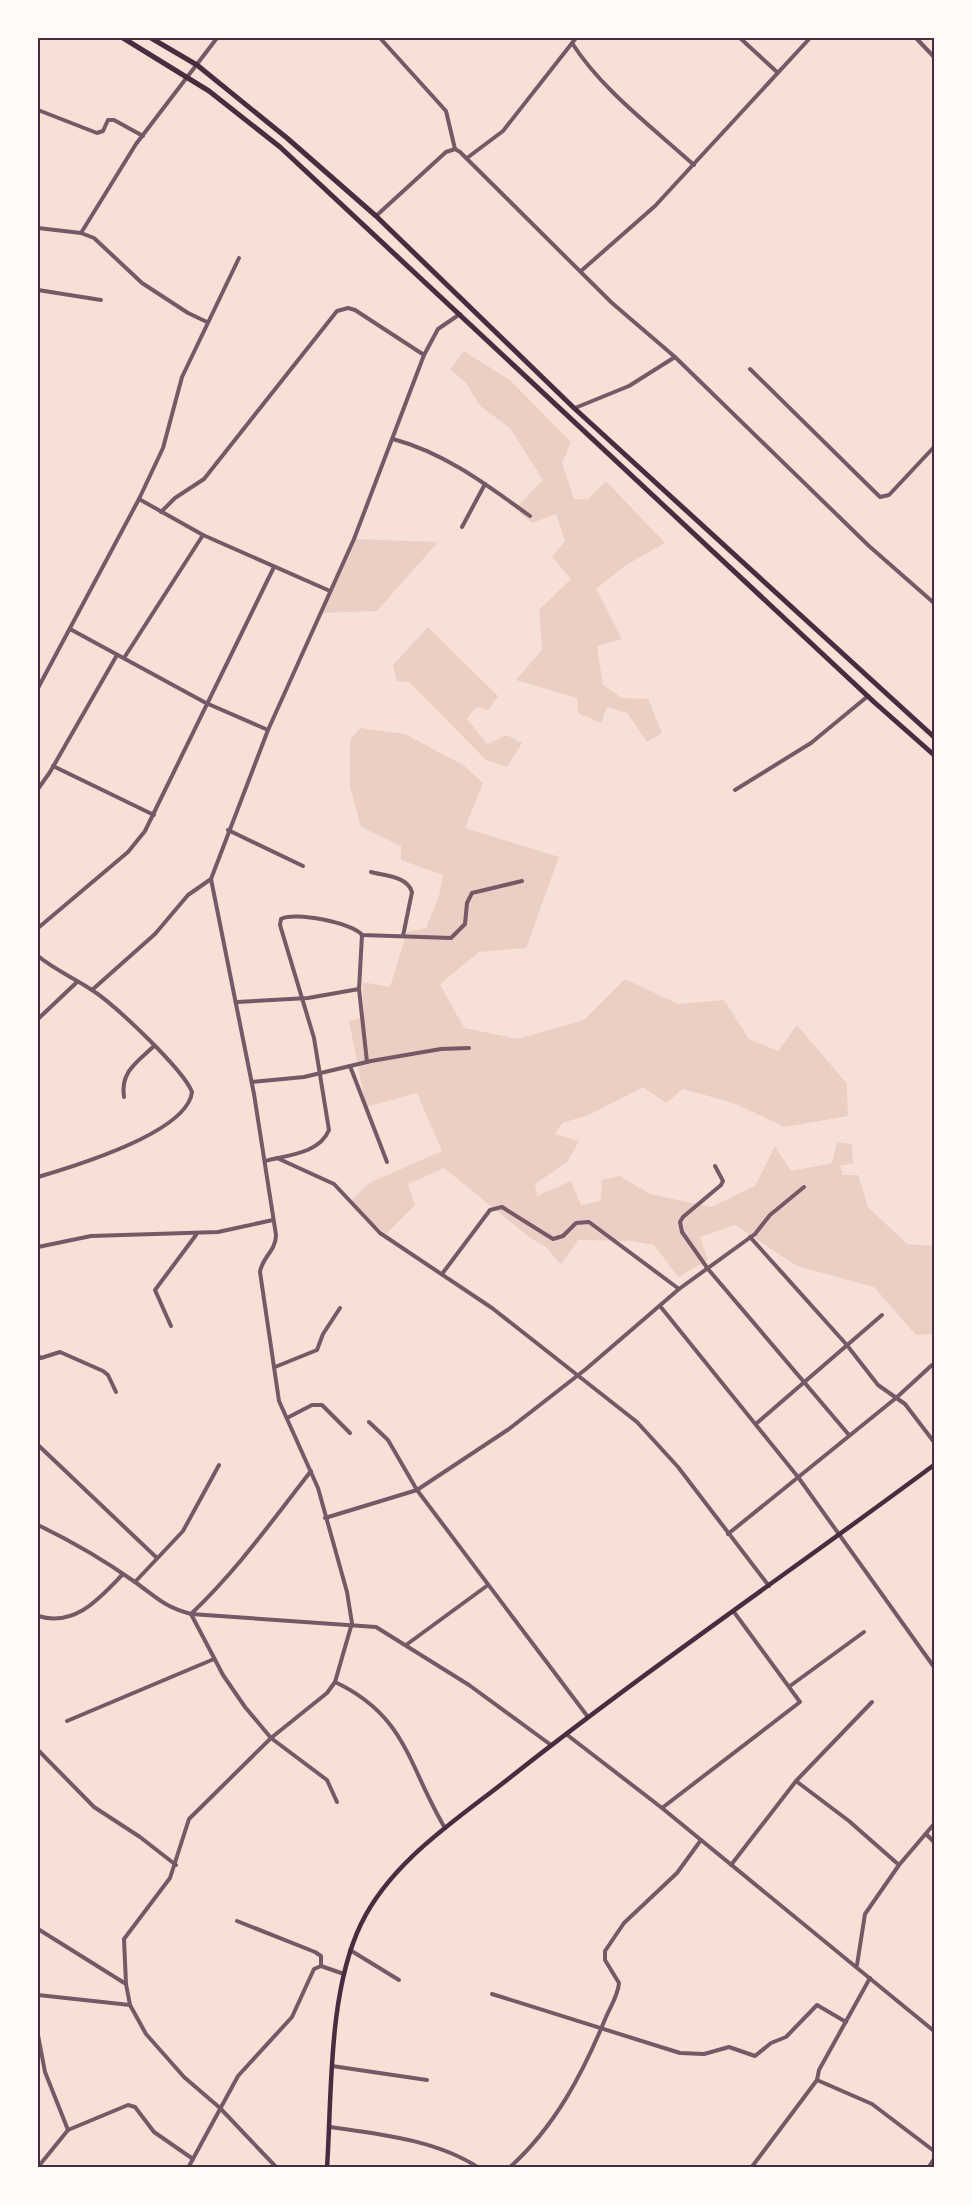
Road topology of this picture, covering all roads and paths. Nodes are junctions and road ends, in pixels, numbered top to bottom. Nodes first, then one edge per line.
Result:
1 (123, 38) edge
2 (151, 38) edge
3 (218, 38) edge
4 (380, 38) edge
5 (576, 38) edge
6 (740, 38) edge
7 (810, 38) edge
8 (916, 38) edge
9 (572, 43) junction
10 (934, 57) edge
11 (197, 65) junction
12 (777, 72) junction
13 (188, 77) junction
14 (38, 110) edge
15 (143, 136) junction
16 (455, 150) junction
17 (467, 159) junction
18 (694, 165) junction
19 (376, 216) junction
20 (38, 228) edge
21 (81, 232) junction
22 (239, 258) dead end
23 (581, 271) junction
24 (38, 290) edge
25 (101, 300) dead end
26 (460, 314) junction
27 (207, 322) junction
28 (424, 355) junction
29 (675, 357) junction
30 (750, 369) dead end
31 (574, 408) junction
32 (393, 439) junction
33 (934, 447) edge
34 (485, 484) junction
35 (139, 500) junction
36 (161, 512) junction
37 (530, 516) dead end
38 (462, 527) dead end
39 (203, 535) junction
40 (274, 567) junction
41 (330, 591) junction
42 (934, 603) edge
43 (70, 629) junction
44 (117, 655) junction
45 (124, 658) junction
46 (38, 688) edge
47 (868, 696) junction
48 (206, 703) junction
49 (268, 730) junction
50 (934, 737) edge
51 (934, 755) edge
52 (54, 766) junction
53 (38, 789) edge
54 (735, 790) dead end
55 (154, 815) junction
56 (228, 830) junction
57 (303, 866) dead end
58 (371, 872) dead end
59 (211, 879) junction
60 (522, 881) dead end
61 (38, 928) edge
62 (362, 935) junction
63 (403, 936) junction
64 (38, 956) edge
65 (76, 983) junction
66 (359, 989) junction
67 (92, 990) junction
68 (302, 998) junction
69 (237, 1002) junction
70 (38, 1019) edge
71 (154, 1046) junction
72 (469, 1048) dead end
73 (367, 1062) junction
74 (350, 1066) junction
75 (321, 1074) junction
76 (252, 1082) junction
77 (124, 1097) dead end
78 (278, 1158) junction
79 (265, 1161) junction
80 (387, 1162) dead end
81 (715, 1166) dead end
82 (38, 1177) edge
83 (804, 1187) dead end
84 (273, 1220) junction
85 (197, 1235) junction
86 (750, 1237) junction
87 (38, 1247) edge
88 (708, 1269) junction
89 (442, 1274) junction
90 (679, 1289) junction
91 (660, 1306) junction
92 (340, 1308) dead end
93 (882, 1315) dead end
94 (171, 1326) dead end
95 (846, 1344) junction
96 (38, 1356) edge
97 (932, 1365) dead end
98 (275, 1367) junction
99 (579, 1375) junction
100 (805, 1382) junction
101 (116, 1392) dead end
102 (896, 1398) junction
103 (287, 1418) junction
104 (369, 1422) dead end
105 (757, 1423) junction
106 (350, 1433) dead end
107 (849, 1435) junction
108 (934, 1442) edge
109 (38, 1445) edge
110 (934, 1465) edge
111 (219, 1466) dead end
112 (311, 1470) junction
113 (798, 1477) junction
114 (417, 1490) junction
115 (326, 1518) junction
116 (38, 1526) edge
117 (728, 1534) junction
118 (838, 1534) junction
119 (157, 1558) junction
120 (123, 1575) junction
121 (135, 1582) junction
122 (488, 1585) junction
123 (769, 1586) junction
124 (734, 1612) junction
125 (191, 1614) junction
126 (38, 1616) edge
127 (352, 1623) junction
128 (864, 1632) dead end
129 (406, 1645) junction
130 (214, 1659) junction
131 (934, 1667) edge
132 (335, 1682) junction
133 (790, 1686) junction
134 (872, 1702) dead end
135 (588, 1717) junction
136 (67, 1721) dead end
137 (566, 1733) junction
138 (271, 1738) junction
139 (552, 1745) junction
140 (38, 1750) edge
141 (796, 1782) junction
142 (337, 1802) dead end
143 (662, 1808) junction
144 (934, 1824) edge
145 (446, 1829) junction
146 (926, 1834) junction
147 (701, 1840) junction
148 (934, 1842) edge
149 (176, 1865) junction
150 (731, 1865) junction
151 (899, 1865) junction
152 (237, 1921) dead end
153 (38, 1929) edge
154 (350, 1950) junction
155 (321, 1966) junction
156 (857, 1966) junction
157 (345, 1974) junction
158 (870, 1978) junction
159 (399, 1980) dead end
160 (126, 1984) junction
161 (492, 1994) dead end
162 (38, 1995) edge
163 (130, 2005) junction
164 (846, 2022) junction
165 (603, 2028) junction
166 (934, 2031) edge
167 (38, 2035) edge
168 (332, 2066) junction
169 (45, 2072) junction
170 (38, 2074) edge
171 (427, 2080) dead end
172 (817, 2080) junction
173 (220, 2108) junction
174 (330, 2127) junction
175 (68, 2130) junction
176 (934, 2151) edge
177 (193, 2159) junction
178 (934, 2159) edge
179 (38, 2167) edge
180 (275, 2167) edge
181 (188, 2168) edge
182 (327, 2168) edge
183 (479, 2168) edge
184 (509, 2168) edge
185 (750, 2168) edge
186 (928, 2168) edge

1 - 13 main road
2 - 11 main road
3 - 11 street
4 - 16 street
5 - 9 street
6 - 12 street
7 - 12 street
8 - 10 street
9 - 17 street
9 - 18 street
11 - 13 street
11 - 19 main road
12 - 18 street
13 - 15 street
13 - 26 main road
14 - 15 street
15 - 21 street
16 - 17 street
16 - 19 street
17 - 23 street
18 - 23 street
19 - 31 main road
20 - 21 street
21 - 27 street
22 - 27 street
23 - 29 street
24 - 25 street
26 - 28 street
26 - 47 main road
27 - 35 street
28 - 32 street
28 - 36 street
29 - 31 street
29 - 42 street
30 - 33 street
31 - 50 main road
32 - 34 street
32 - 41 street
34 - 37 street
34 - 38 street
35 - 36 street
35 - 43 street
36 - 39 street
39 - 40 street
39 - 45 street
40 - 41 street
40 - 48 street
41 - 49 street
43 - 44 street
43 - 46 street
44 - 45 street
44 - 52 street
45 - 48 street
47 - 51 main road
47 - 54 street
48 - 49 street
48 - 55 street
49 - 56 street
52 - 53 street
52 - 55 street
55 - 61 street
56 - 57 street
56 - 59 street
58 - 63 street
59 - 67 street
59 - 69 street
60 - 63 street
62 - 63 street
62 - 66 street
62 - 68 street
64 - 65 street
65 - 67 street
65 - 70 street
66 - 68 street
66 - 73 street
67 - 71 street
68 - 69 street
68 - 75 street
69 - 76 street
71 - 77 street
71 - 82 street
72 - 73 street
73 - 74 street
74 - 75 street
74 - 80 street
75 - 76 street
75 - 78 street
76 - 79 street
78 - 79 street
78 - 89 street
79 - 84 street
81 - 88 street
83 - 86 street
84 - 85 street
84 - 98 street
85 - 87 street
85 - 94 street
86 - 88 street
86 - 95 street
88 - 90 street
88 - 100 street
89 - 90 street
89 - 99 street
90 - 91 street
91 - 99 street
91 - 105 street
92 - 98 street
93 - 95 street
95 - 100 street
95 - 102 street
96 - 101 street
97 - 102 street
98 - 103 street
99 - 114 street
99 - 117 street
100 - 105 street
100 - 107 street
102 - 107 street
102 - 108 street
103 - 106 street
103 - 112 street
104 - 114 street
105 - 113 street
107 - 113 street
109 - 119 street
110 - 118 main road
111 - 119 street
112 - 115 street
112 - 125 street
113 - 117 street
113 - 118 street
114 - 115 street
114 - 122 street
115 - 127 street
116 - 120 street
117 - 123 street
118 - 123 main road
118 - 131 street
119 - 121 street
120 - 121 street
120 - 126 street
121 - 125 street
122 - 129 street
122 - 135 street
123 - 124 main road
124 - 133 street
124 - 135 main road
125 - 127 street
125 - 130 street
127 - 129 street
127 - 132 street
128 - 133 street
129 - 139 street
130 - 136 street
130 - 138 street
132 - 138 street
132 - 145 street
133 - 143 street
134 - 141 street
135 - 137 main road
137 - 139 main road
137 - 143 street
138 - 142 street
138 - 149 street
139 - 145 main road
140 - 149 street
141 - 150 street
141 - 151 street
143 - 147 street
144 - 146 street
145 - 154 main road
146 - 148 street
146 - 151 street
147 - 150 street
147 - 165 street
149 - 160 street
150 - 156 street
151 - 156 street
152 - 155 street
153 - 160 street
154 - 157 main road
154 - 159 street
155 - 157 street
155 - 173 street
156 - 158 street
157 - 168 main road
158 - 164 street
158 - 166 street
160 - 163 street
161 - 165 street
162 - 163 street
163 - 173 street
164 - 165 street
164 - 172 street
165 - 184 street
167 - 169 street
168 - 171 street
168 - 174 main road
169 - 170 street
169 - 175 street
172 - 176 street
172 - 185 street
173 - 177 street
173 - 180 street
174 - 182 main road
174 - 183 street
175 - 177 street
175 - 179 street
177 - 181 street
178 - 186 street

